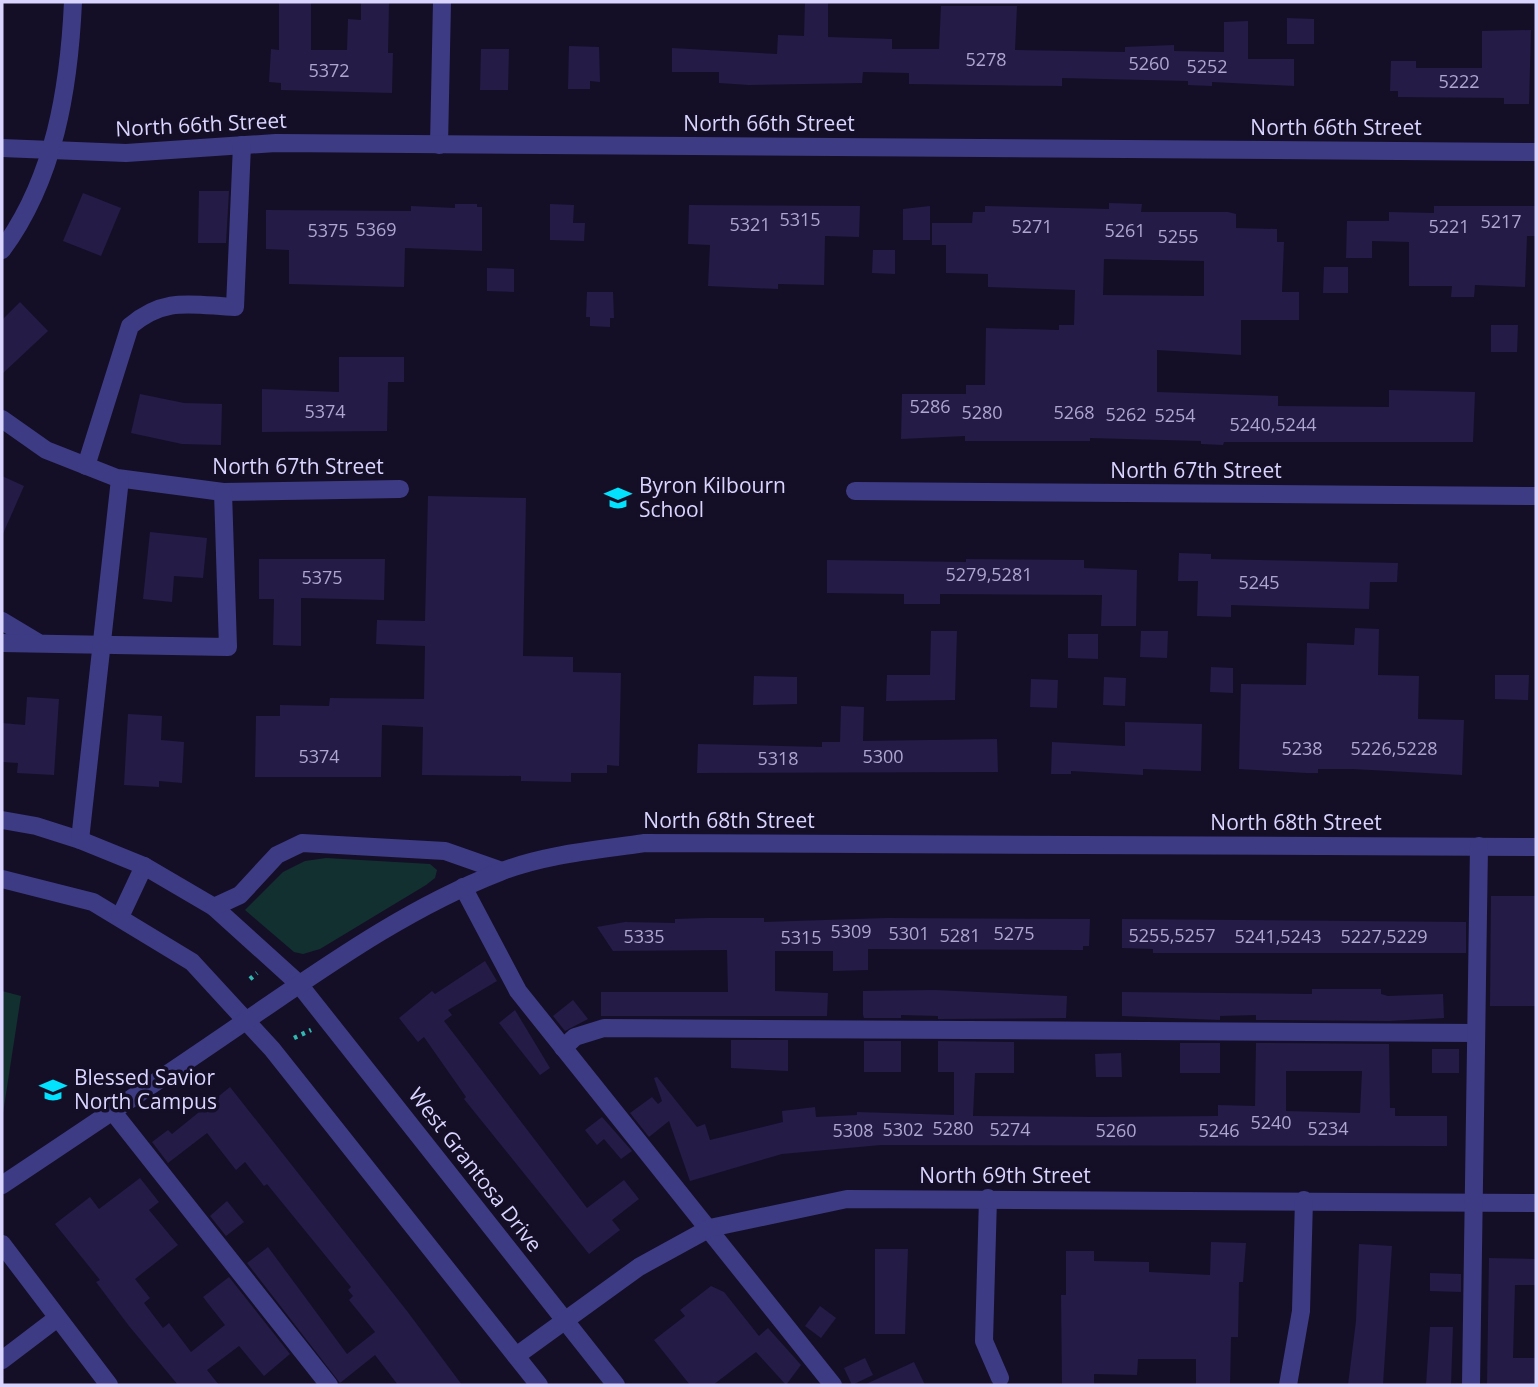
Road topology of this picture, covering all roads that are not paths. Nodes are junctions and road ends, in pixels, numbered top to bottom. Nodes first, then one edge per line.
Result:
1 (73, 2) edge
2 (442, 2) edge
3 (242, 145) junction
4 (439, 145) junction
5 (2, 148) edge
6 (49, 150) junction
7 (1536, 152) edge
8 (2, 250) edge
9 (2, 419) edge
10 (86, 466) junction
11 (120, 479) junction
12 (400, 489) dead end
13 (855, 491) dead end
14 (223, 492) junction
15 (1536, 496) edge
16 (2, 621) edge
17 (2, 643) edge
18 (40, 644) junction
19 (102, 645) junction
20 (2, 820) edge
21 (79, 840) junction
22 (1479, 846) junction
23 (1536, 847) edge
24 (144, 866) junction
25 (502, 870) junction
26 (2, 879) edge
27 (463, 887) junction
28 (214, 907) junction
29 (120, 917) junction
30 (298, 983) junction
31 (247, 1020) junction
32 (1476, 1032) junction
33 (563, 1048) junction
34 (113, 1112) junction
35 (2, 1185) edge
36 (988, 1198) junction
37 (1304, 1200) junction
38 (1474, 1202) junction
39 (1536, 1202) edge
40 (710, 1228) junction
41 (2, 1244) edge
42 (56, 1319) junction
43 (565, 1320) junction
44 (516, 1356) junction
45 (2, 1360) edge
46 (1000, 1378) dead end
47 (109, 1385) edge
48 (329, 1385) edge
49 (539, 1385) edge
50 (616, 1385) edge
51 (833, 1385) edge
52 (1288, 1385) edge
53 (1471, 1385) edge

1 - 6 street
2 - 4 street
3 - 4 street, North 66th Street
3 - 6 street, North 66th Street
3 - 10 street
4 - 7 street, North 66th Street
5 - 6 street, North 66th Street
6 - 8 street
9 - 10 street, North 67th Street
10 - 11 street, North 67th Street
11 - 14 street, North 67th Street
11 - 19 street
12 - 14 street, North 67th Street
13 - 15 street, North 67th Street
14 - 19 street
16 - 18 street
17 - 18 street
18 - 19 street
19 - 21 street
20 - 21 street
21 - 24 street
22 - 23 street, North 68th Street
22 - 25 street, North 68th Street
22 - 32 street
24 - 28 street
24 - 29 street
25 - 27 street, North 68th Street
25 - 28 street
26 - 29 street
27 - 30 street, North 68th Street
27 - 33 street
28 - 30 street
29 - 31 street
30 - 31 street, North 68th Street
30 - 43 street, West Grantosa Drive
31 - 34 street, North 68th Street
31 - 44 street
32 - 33 street
32 - 38 street
33 - 40 street
34 - 35 street, North 68th Street
34 - 48 street
36 - 37 street, North 69th Street
36 - 40 street, North 69th Street
36 - 46 street
37 - 38 street, North 69th Street
37 - 52 street
38 - 39 street, North 69th Street
38 - 53 street
40 - 43 street, North 69th Street
40 - 51 street
41 - 42 street
42 - 45 street
42 - 47 street
43 - 44 street, North 69th Street
43 - 50 street, West Grantosa Drive
44 - 49 street

